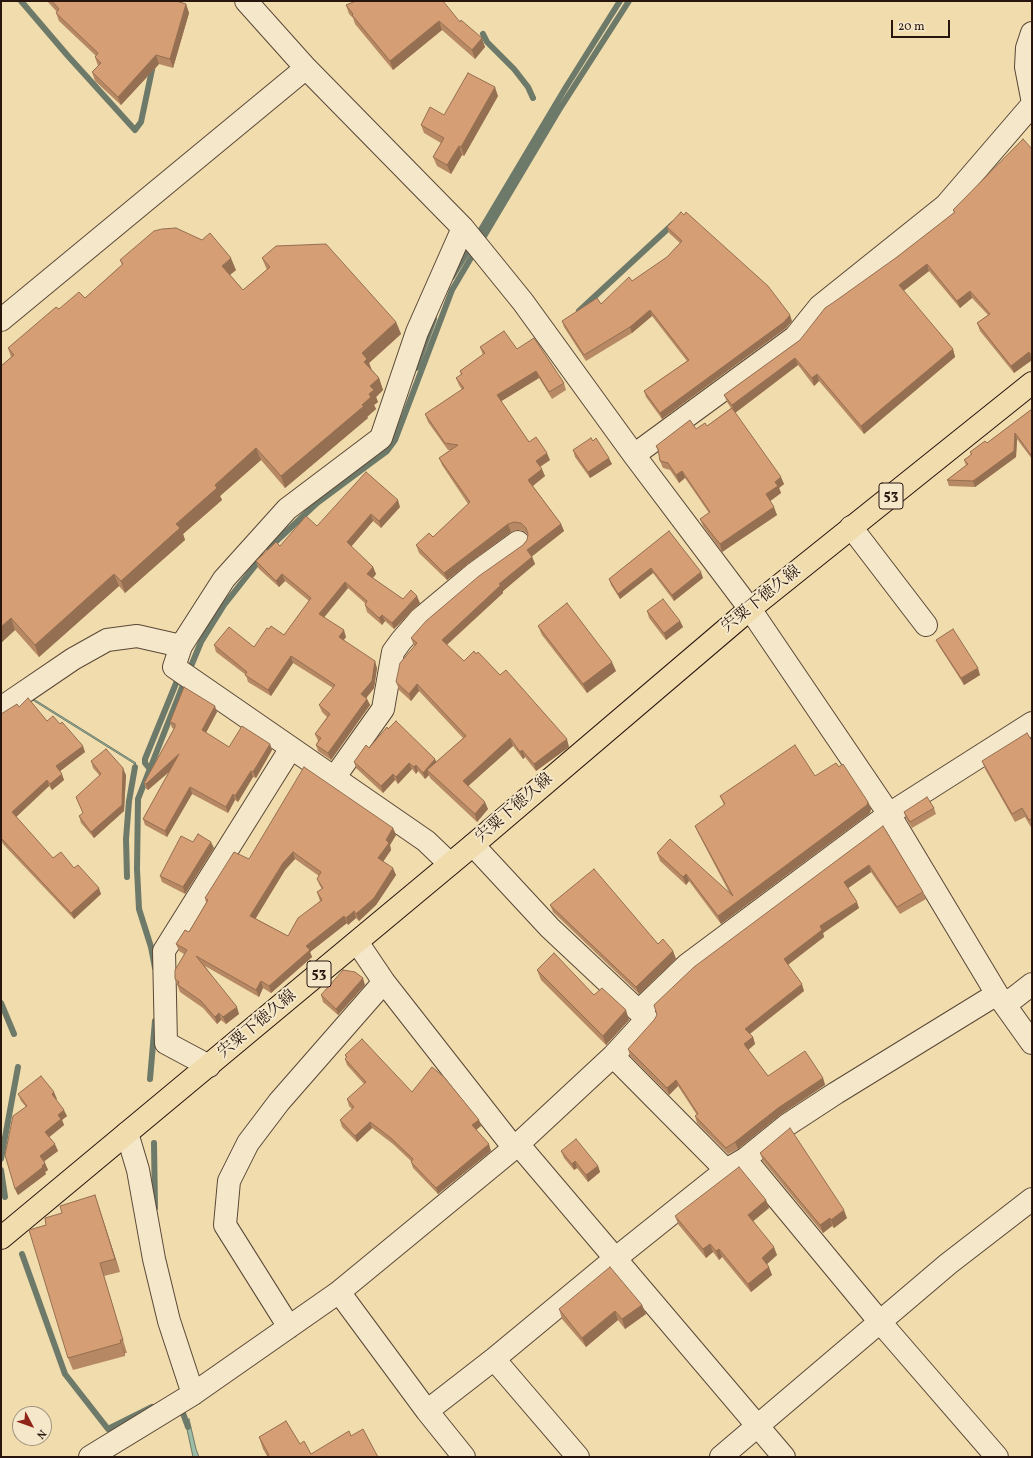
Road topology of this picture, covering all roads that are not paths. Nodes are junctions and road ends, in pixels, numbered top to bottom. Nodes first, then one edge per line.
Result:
1 (246, 1) edge
2 (1032, 33) edge
3 (306, 68) junction
4 (1032, 98) edge
5 (1032, 105) edge
6 (463, 228) junction
7 (1, 320) edge
8 (1032, 383) edge
9 (634, 456) junction
10 (851, 527) junction
11 (518, 542) dead end
12 (750, 609) junction
13 (926, 626) dead end
14 (181, 646) junction
15 (1, 708) edge
16 (1032, 723) edge
17 (291, 748) junction
18 (334, 778) junction
19 (889, 814) junction
20 (473, 845) junction
21 (450, 864) junction
22 (357, 942) junction
23 (384, 982) junction
24 (1032, 984) edge
25 (1001, 1000) junction
26 (638, 1011) junction
27 (1032, 1043) edge
28 (613, 1056) junction
29 (209, 1066) junction
30 (127, 1133) junction
31 (516, 1146) junction
32 (745, 1159) junction
33 (726, 1170) junction
34 (1032, 1199) edge
35 (1, 1238) edge
36 (616, 1258) junction
37 (339, 1292) junction
38 (880, 1322) junction
39 (289, 1326) junction
40 (494, 1359) junction
41 (193, 1394) junction
42 (427, 1411) junction
43 (758, 1426) junction
44 (90, 1457) edge
45 (464, 1457) edge
46 (578, 1457) edge
47 (721, 1457) edge
48 (784, 1457) edge
49 (997, 1457) edge

1 - 3 street
2 - 4 street
3 - 6 street
3 - 7 street
5 - 9 street
6 - 9 street
6 - 14 street
8 - 10 main road, 宍粟下徳久線 / 53
9 - 12 street
10 - 12 main road, 宍粟下徳久線 / 53
10 - 13 street
11 - 18 street
12 - 19 street
12 - 20 main road, 宍粟下徳久線 / 53
14 - 15 street
14 - 17 street
16 - 19 street
17 - 18 street
17 - 29 street
18 - 21 street
19 - 25 street
19 - 26 street
20 - 21 main road, 宍粟下徳久線 / 53
20 - 26 street
21 - 22 main road, 宍粟下徳久線 / 53
22 - 23 street
22 - 29 main road, 宍粟下徳久線 / 53
23 - 31 street
23 - 39 street
24 - 25 street
25 - 27 street
25 - 32 street
26 - 28 street
28 - 31 street
28 - 33 street
29 - 30 main road, 宍粟下徳久線 / 53
30 - 35 main road, 宍粟下徳久線 / 53
30 - 41 street
31 - 36 street
31 - 37 street
32 - 33 street
32 - 38 street
33 - 36 street
34 - 38 street
36 - 40 street
36 - 43 street
37 - 39 street
37 - 42 street
38 - 43 street
38 - 49 street
39 - 41 street
40 - 42 street
40 - 46 street
41 - 44 street
42 - 45 street
43 - 47 street
43 - 48 street

